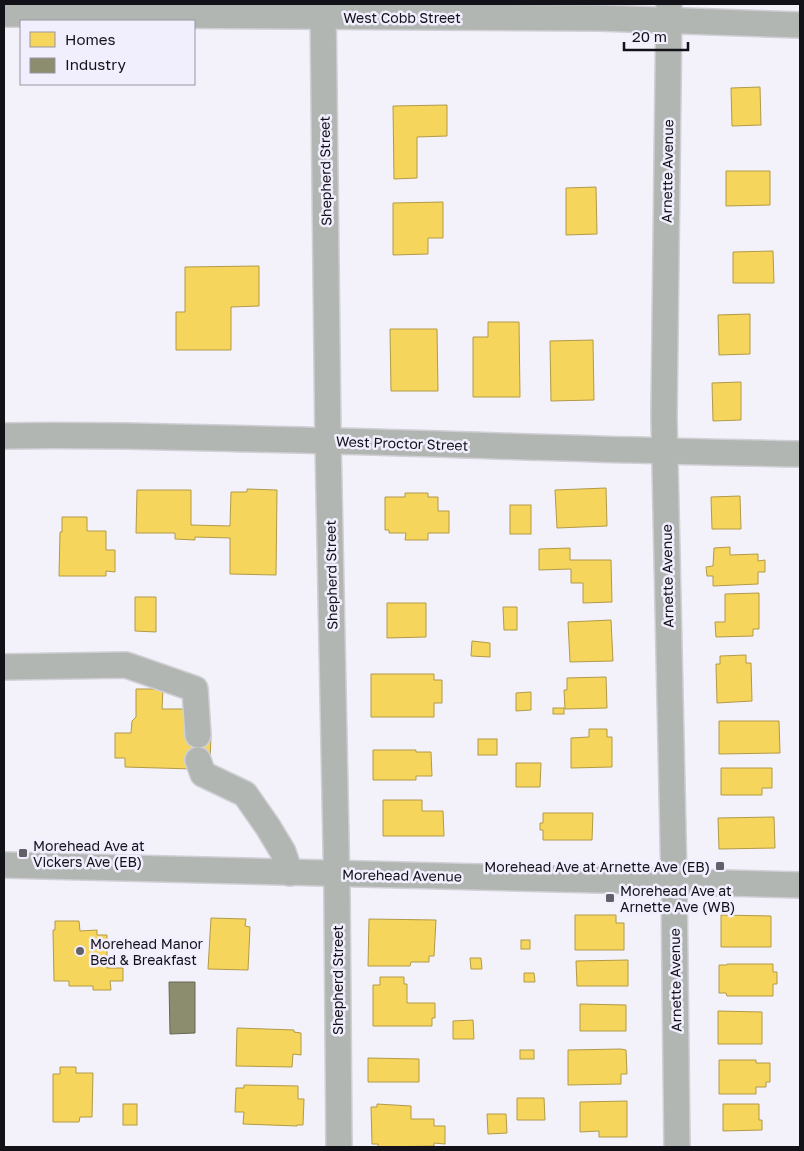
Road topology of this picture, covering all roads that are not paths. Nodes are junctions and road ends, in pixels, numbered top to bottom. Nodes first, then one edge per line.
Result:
1 (324, 10) edge
2 (669, 12) edge
3 (4, 14) edge
4 (800, 25) edge
5 (4, 436) edge
6 (328, 440) junction
7 (665, 452) junction
8 (800, 454) edge
9 (4, 667) edge
10 (198, 735) dead end
11 (198, 760) dead end
12 (4, 865) edge
13 (290, 873) junction
14 (336, 874) junction
15 (674, 882) junction
16 (800, 885) edge
17 (339, 1147) edge
18 (677, 1147) edge

1 - 2 street, West Cobb Street
1 - 3 street, West Cobb Street
1 - 6 street, Shepherd Street
2 - 4 street, West Cobb Street
2 - 7 street, Arnette Avenue
5 - 6 street, West Proctor Street
6 - 7 street, West Proctor Street
6 - 14 street, Shepherd Street
7 - 8 street, West Proctor Street
7 - 15 street, Arnette Avenue
9 - 10 street
11 - 13 street
12 - 13 street, Morehead Avenue
13 - 14 street, Morehead Avenue
14 - 15 street, Morehead Avenue
14 - 17 street, Shepherd Street
15 - 16 street, Morehead Avenue
15 - 18 street, Arnette Avenue

